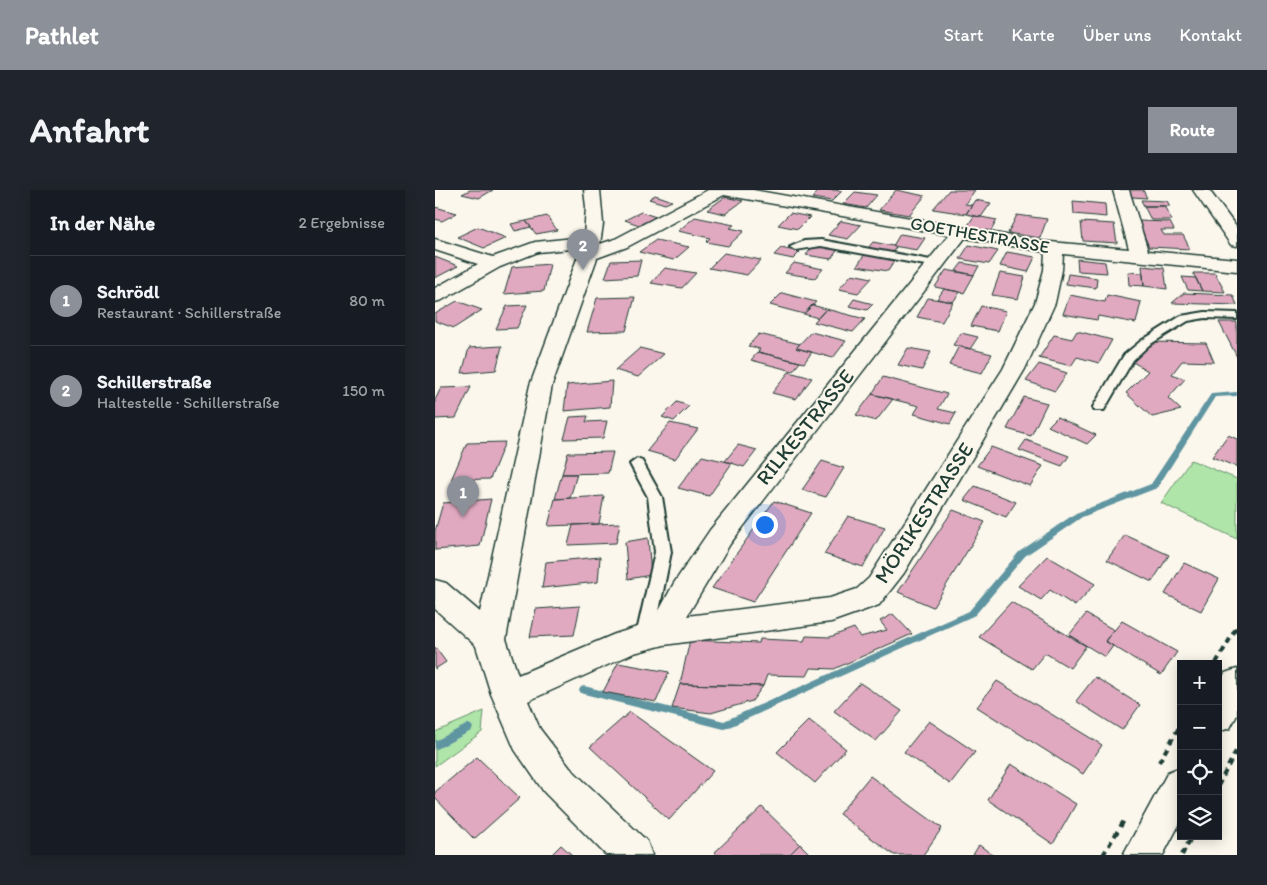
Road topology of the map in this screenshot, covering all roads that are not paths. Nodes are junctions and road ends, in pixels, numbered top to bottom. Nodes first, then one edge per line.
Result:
1 (592, 190) edge
2 (720, 190) edge
3 (725, 190) edge
4 (1121, 190) edge
5 (1201, 190) edge
6 (961, 232) junction
7 (1237, 241) edge
8 (435, 244) edge
9 (795, 247) dead end
10 (592, 248) junction
11 (1053, 248) junction
12 (1140, 256) junction
13 (493, 263) junction
14 (936, 264) junction
15 (1237, 265) edge
16 (435, 296) edge
17 (1237, 316) edge
18 (1099, 407) dead end
19 (637, 464) dead end
20 (435, 591) edge
21 (654, 634) junction
22 (490, 639) junction
23 (1237, 683) edge
24 (508, 694) junction
25 (1222, 710) edge
26 (1177, 791) edge
27 (633, 855) edge
28 (1142, 855) edge

1 - 10 street
2 - 10 street
3 - 6 street, GOETHESTRASSE
4 - 12 street
5 - 7 street
6 - 11 street, GOETHESTRASSE
6 - 14 street, RILKESTRASSE
8 - 13 street
9 - 14 lane
10 - 13 street
10 - 22 street
11 - 12 street, GOETHESTRASSE
11 - 21 street, MÖRIKESTRASSE
12 - 15 street, GOETHESTRASSE
13 - 16 street
14 - 21 street, RILKESTRASSE
17 - 18 lane
19 - 21 lane
20 - 22 street
21 - 24 street, MÖRIKESTRASSE
22 - 24 street
23 - 25 street
24 - 27 street
26 - 28 street

